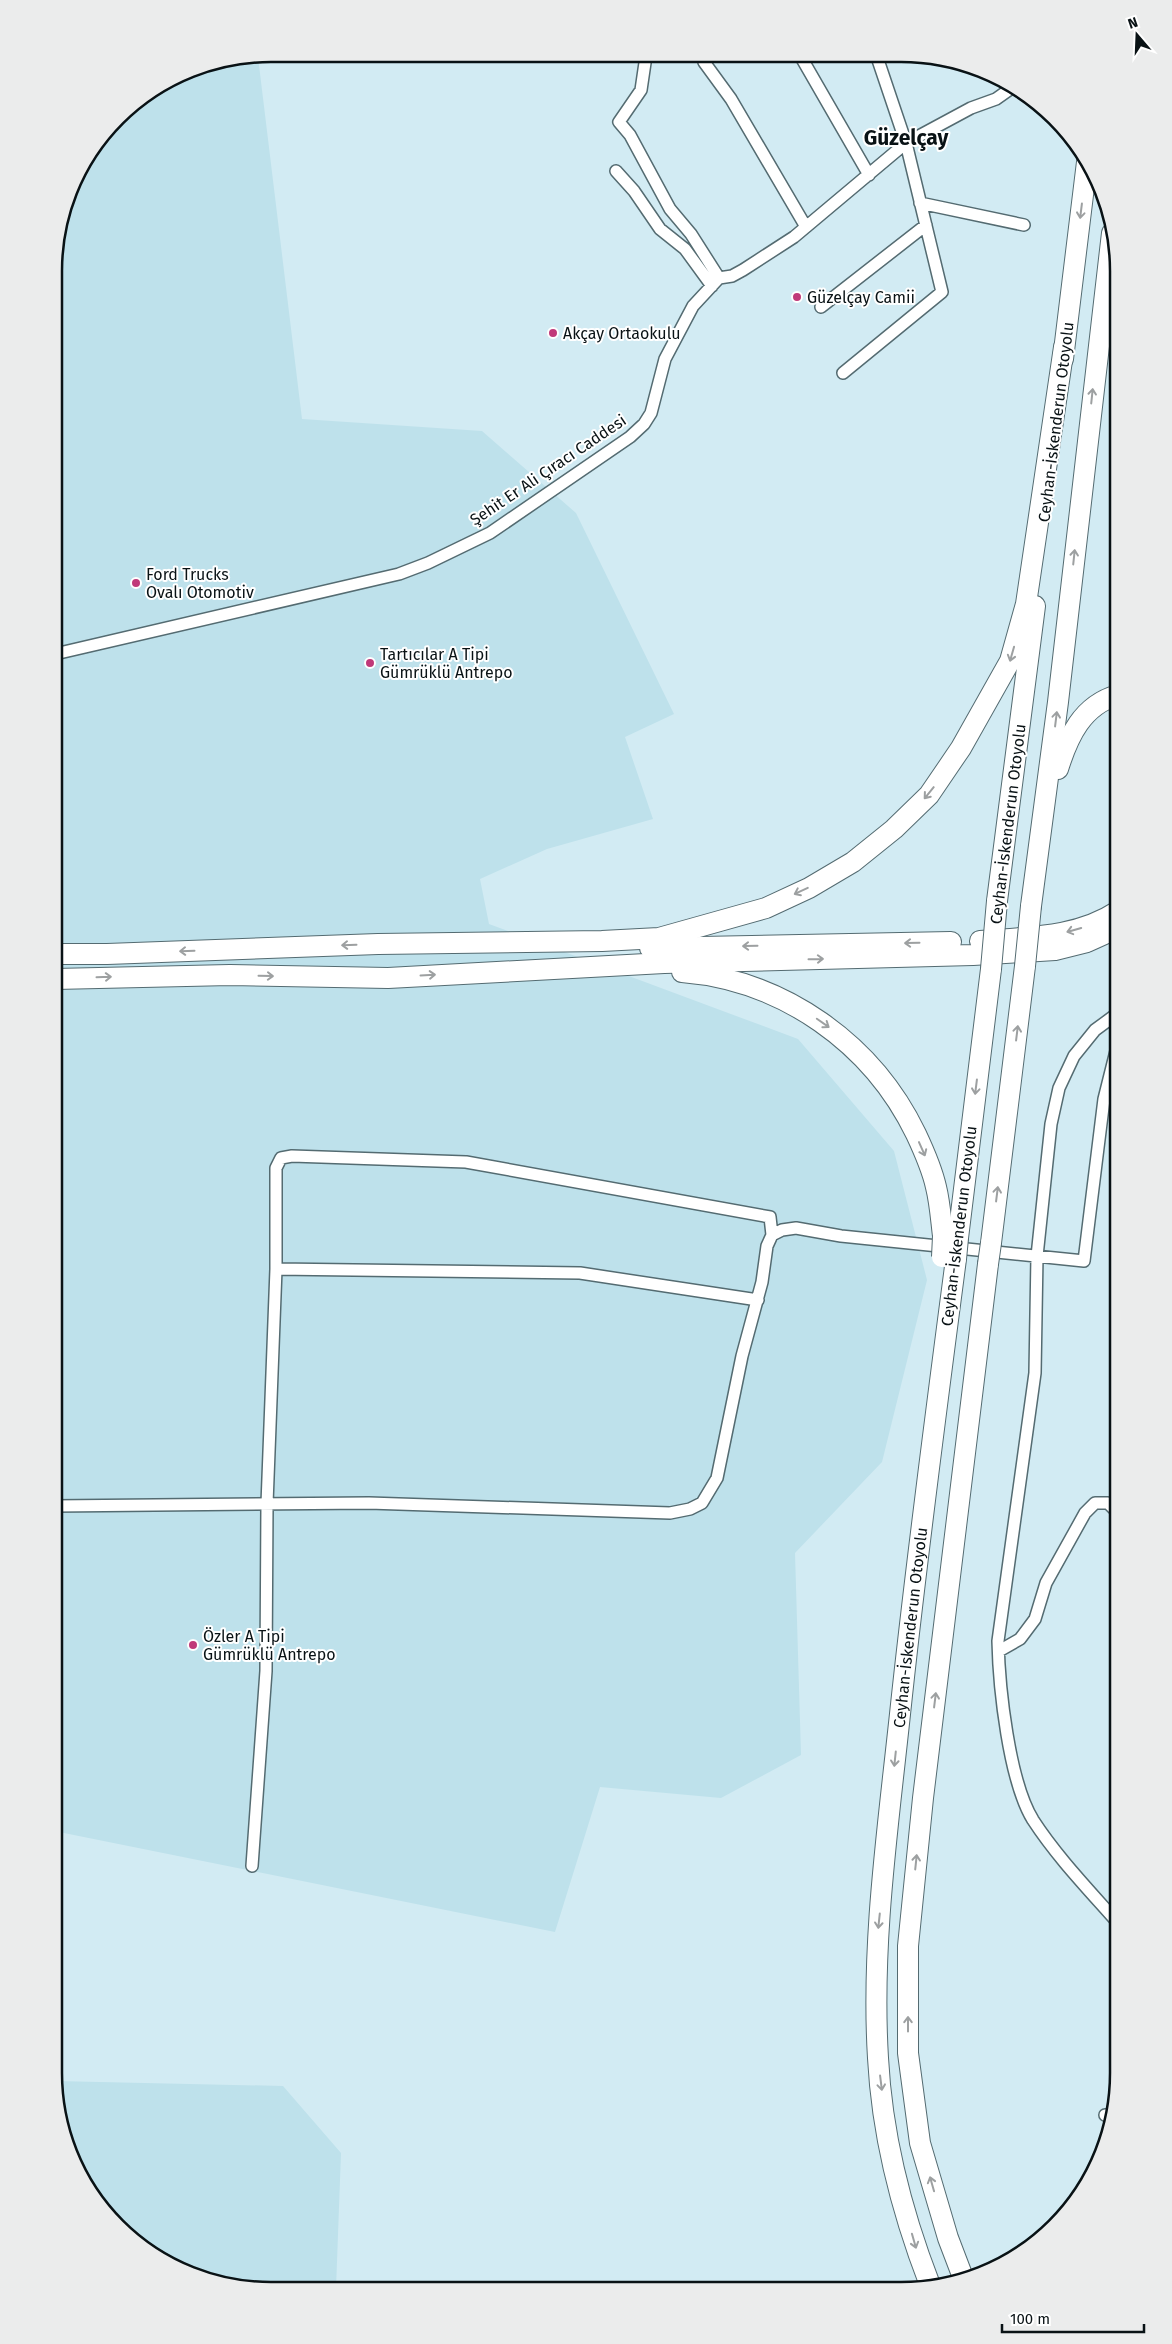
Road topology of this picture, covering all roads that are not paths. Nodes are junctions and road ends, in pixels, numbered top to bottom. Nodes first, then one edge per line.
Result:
1 (645, 62) edge
2 (704, 62) edge
3 (804, 62) edge
4 (879, 62) edge
5 (1006, 92) edge
6 (906, 143) junction
7 (616, 171) dead end
8 (869, 175) junction
9 (1085, 175) edge
10 (920, 203) junction
11 (926, 225) junction
12 (1024, 225) dead end
13 (806, 227) junction
14 (1109, 259) edge
15 (715, 282) junction
16 (821, 307) dead end
17 (1064, 347) junction
18 (842, 374) dead end
19 (62, 652) edge
20 (1110, 699) edge
21 (1035, 879) junction
22 (1110, 914) edge
23 (1110, 932) edge
24 (398, 944) junction
25 (62, 954) edge
26 (558, 968) junction
27 (62, 979) edge
28 (1110, 1019) edge
29 (1110, 1075) edge
30 (772, 1234) junction
31 (950, 1237) junction
32 (1037, 1256) junction
33 (276, 1269) junction
34 (758, 1300) junction
35 (267, 1504) junction
36 (1110, 1505) edge
37 (62, 1506) edge
38 (999, 1651) junction
39 (252, 1866) dead end
40 (1110, 1914) edge
41 (961, 2272) edge
42 (928, 2280) edge

1 - 15 street
2 - 13 street
3 - 8 street
4 - 6 street
5 - 6 street, Şehit Er Ali Çıracı Caddesi
6 - 8 street, Şehit Er Ali Çıracı Caddesi
6 - 10 street
7 - 15 street
8 - 13 street, Şehit Er Ali Çıracı Caddesi
9 -> 17 highway, Ceyhan-İskenderun Otoyolu
10 - 11 street
10 - 12 street
11 - 16 street
11 - 18 street
13 - 15 street, Şehit Er Ali Çıracı Caddesi
21 -> 14 highway, Ceyhan-İskenderun Otoyolu
15 - 19 street, Şehit Er Ali Çıracı Caddesi
17 -> 24 highway
17 -> 31 highway, Ceyhan-İskenderun Otoyolu, bridge
20 - 21 highway
41 -> 21 highway, Ceyhan-İskenderun Otoyolu, bridge
22 -> 24 highway
26 -> 23 highway
24 -> 25 highway
27 -> 26 highway
26 -> 31 highway
28 - 32 street
29 - 32 street
30 - 32 street
30 - 33 street
30 - 34 street
31 -> 42 highway, Ceyhan-İskenderun Otoyolu, bridge
32 - 38 street
33 - 34 street
33 - 35 street
34 - 35 street
35 - 37 street
35 - 39 street
36 - 38 street
38 - 40 street

